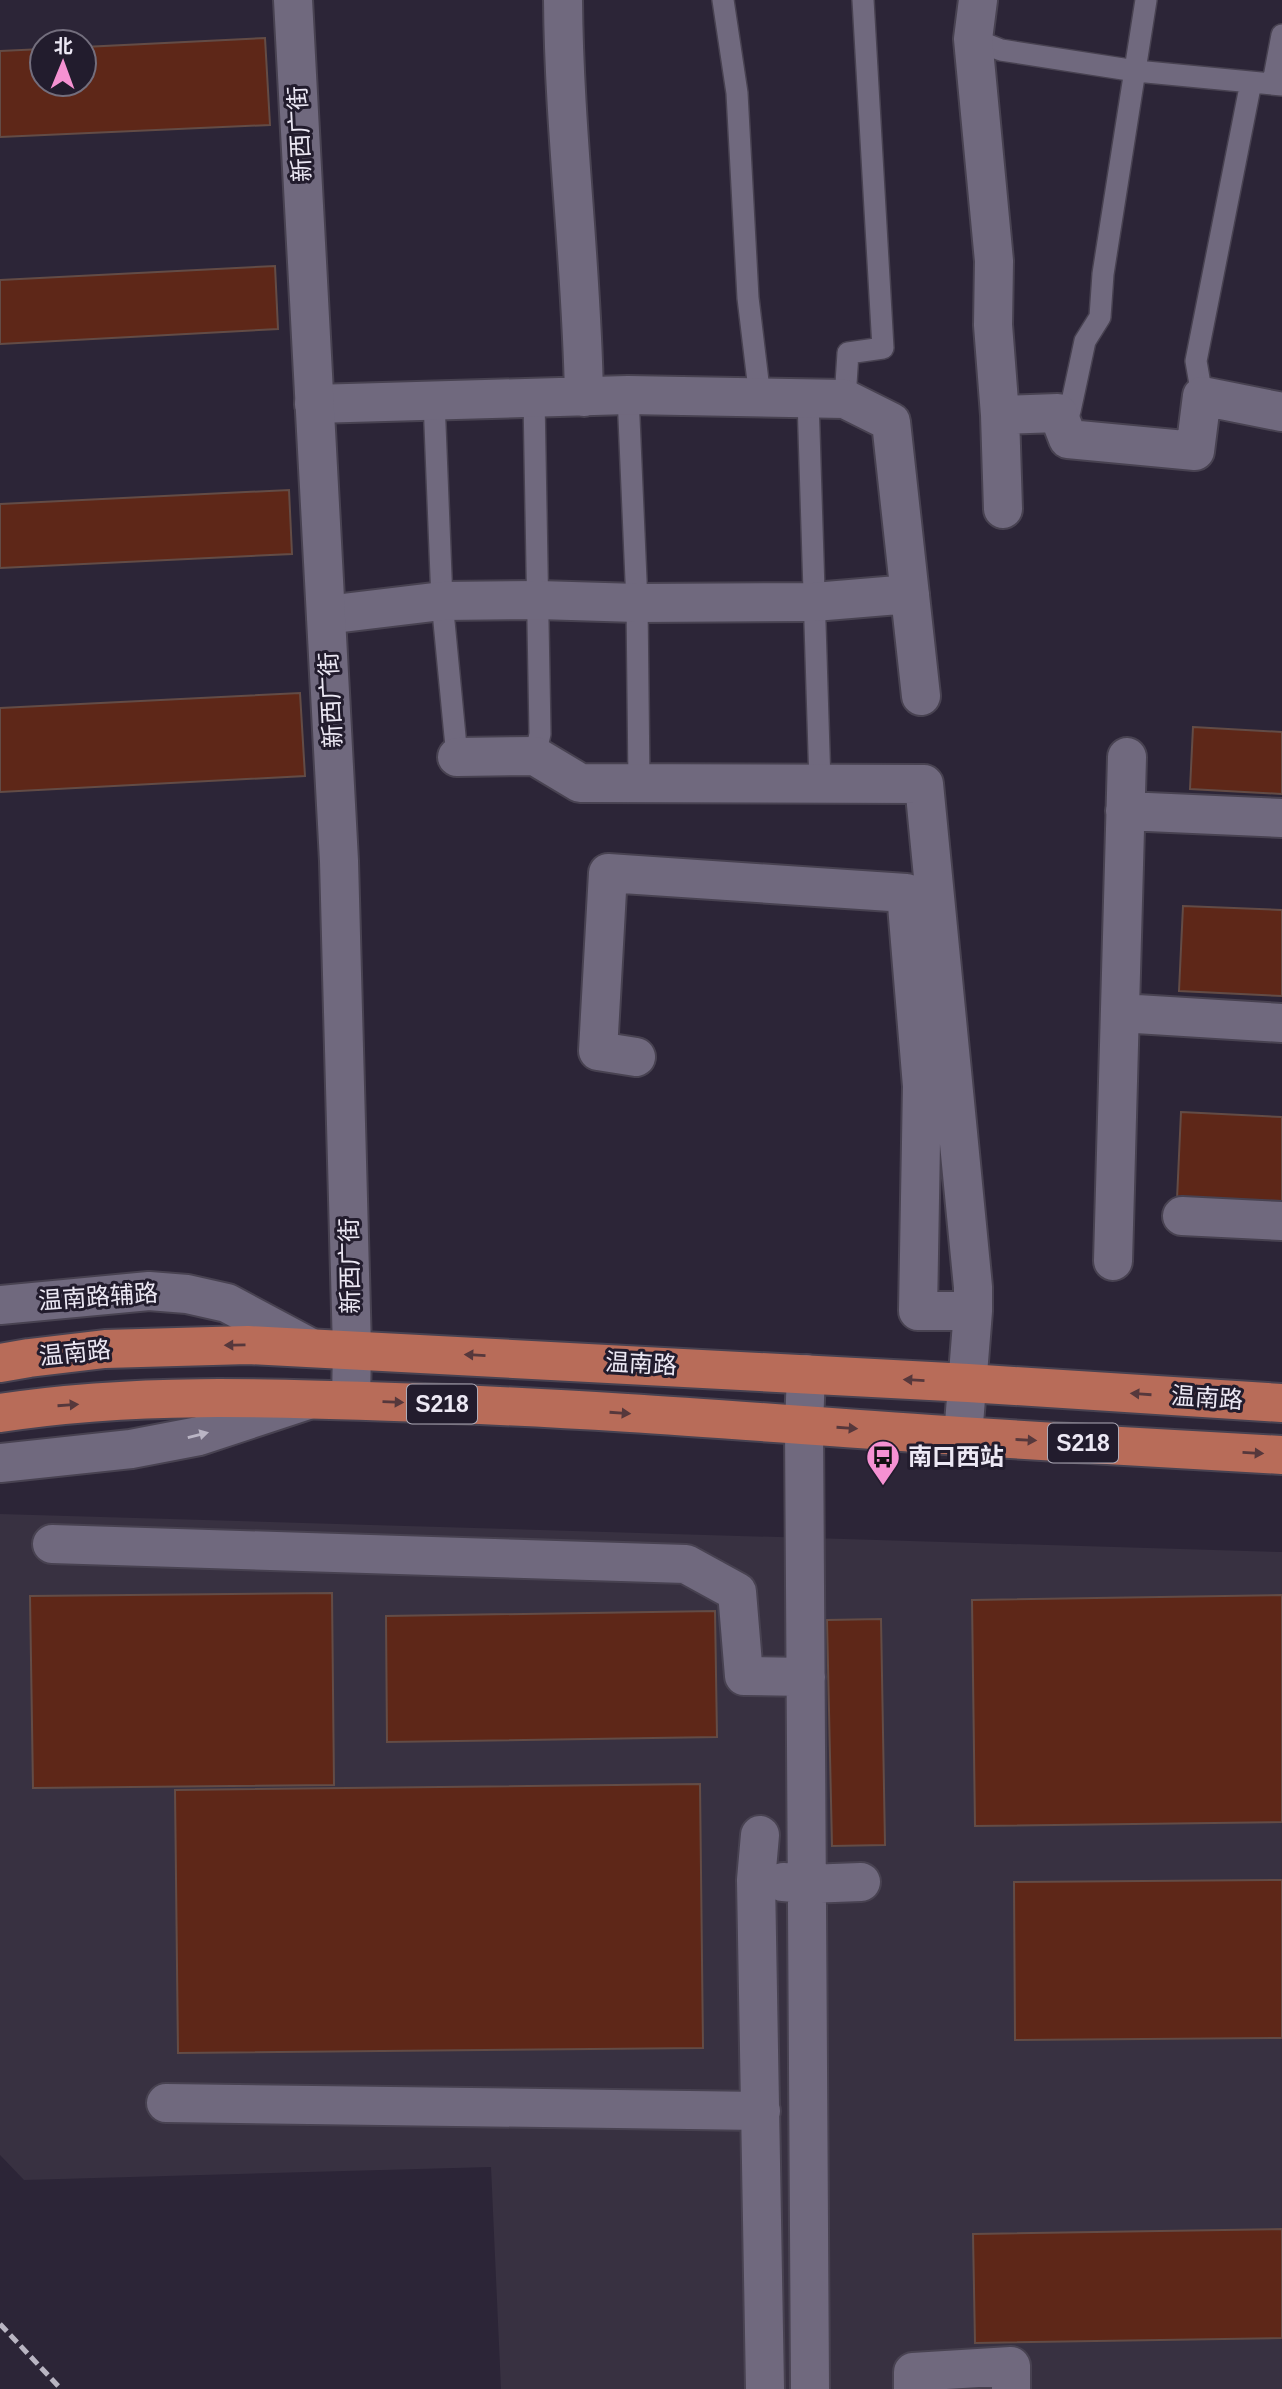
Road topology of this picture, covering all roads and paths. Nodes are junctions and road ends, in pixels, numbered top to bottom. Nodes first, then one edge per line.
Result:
1 (293, 0) edge
2 (563, 0) edge
3 (723, 0) edge
4 (863, 0) edge
5 (978, 0) edge
6 (1146, 0) edge
7 (1282, 35) edge
8 (973, 39) junction
9 (1136, 71) junction
10 (1251, 82) junction
11 (1278, 84) edge
12 (628, 396) junction
13 (1202, 396) junction
14 (584, 397) junction
15 (534, 398) junction
16 (760, 398) junction
17 (826, 399) junction
18 (434, 400) junction
19 (314, 404) junction
20 (1282, 412) edge
21 (1058, 413) junction
22 (999, 415) junction
23 (1003, 509) dead end
24 (910, 594) junction
25 (539, 600) junction
26 (442, 601) junction
27 (814, 602) junction
28 (637, 603) junction
29 (326, 615) junction
30 (921, 696) dead end
31 (535, 756) junction
32 (457, 757) joint
33 (1127, 757) dead end
34 (639, 782) junction
35 (820, 783) junction
36 (1125, 811) junction
37 (1282, 818) edge
38 (1120, 1013) junction
39 (1282, 1023) edge
40 (636, 1057) dead end
41 (1182, 1216) dead end
42 (1282, 1221) edge
43 (1113, 1262) dead end
44 (0, 1305) edge
45 (973, 1311) junction
46 (311, 1348) junction
47 (352, 1349) junction
48 (0, 1363) edge
49 (806, 1374) junction
50 (968, 1383) junction
51 (310, 1400) junction
52 (351, 1400) junction
53 (1282, 1403) edge
54 (0, 1413) edge
55 (804, 1425) junction
56 (963, 1436) junction
57 (1282, 1455) edge
58 (0, 1463) edge
59 (52, 1544) dead end
60 (806, 1677) junction
61 (760, 1835) dead end
62 (756, 1880) junction
63 (861, 1882) dead end
64 (807, 1884) junction
65 (166, 2103) dead end
66 (761, 2111) junction
67 (765, 2389) edge
68 (810, 2389) edge
69 (913, 2389) edge
70 (1011, 2389) edge

1 - 19 street, 新西广街
2 - 14 street
3 - 16 lane
4 - 17 lane
5 - 8 street
6 - 9 lane
7 - 11 lane
8 - 9 lane
8 - 22 street
9 - 10 lane
9 - 21 lane
10 - 11 lane
10 - 13 lane
12 - 14 street
12 - 16 street
12 - 28 lane
13 - 20 street
13 - 21 street
14 - 15 street
15 - 18 street
15 - 25 lane
16 - 17 street
17 - 24 street
17 - 27 lane
18 - 19 street
18 - 26 lane
19 - 29 street, 新西广街
21 - 22 street
22 - 23 street
24 - 27 street
24 - 30 street
25 - 26 street
25 - 28 street
25 - 31 lane
26 - 29 street
26 - 32 lane
27 - 28 street
27 - 35 lane
28 - 34 lane
29 - 47 street, 新西广街
31 - 32 street
31 - 34 street
33 - 36 street
34 - 35 street
35 - 45 street
36 - 37 street
36 - 38 street
38 - 39 street
38 - 43 street
40 - 45 street
41 - 42 street
44 - 46 street, 温南路辅路
45 - 50 street
46 - 47 main road, 温南路 / S218
46 -> 48 main road, 温南路 / S218
49 -> 47 main road, 温南路 / S218
47 - 52 street, 新西广街
50 -> 49 main road, 温南路 / S218
49 - 55 street
53 -> 50 main road, 温南路 / S218
50 - 56 street
51 - 52 main road, 温南路 / S218
54 -> 51 main road, 温南路 / S218
58 -> 51 street
52 -> 55 main road, 温南路 / S218
55 -> 56 main road, 温南路 / S218
55 - 60 street
56 -> 57 main road, 温南路 / S218
59 - 60 street
60 - 64 street
61 - 62 street
62 - 64 street
62 - 66 street
63 - 64 street
64 - 68 street
65 - 66 street
66 - 67 street
69 - 70 street

